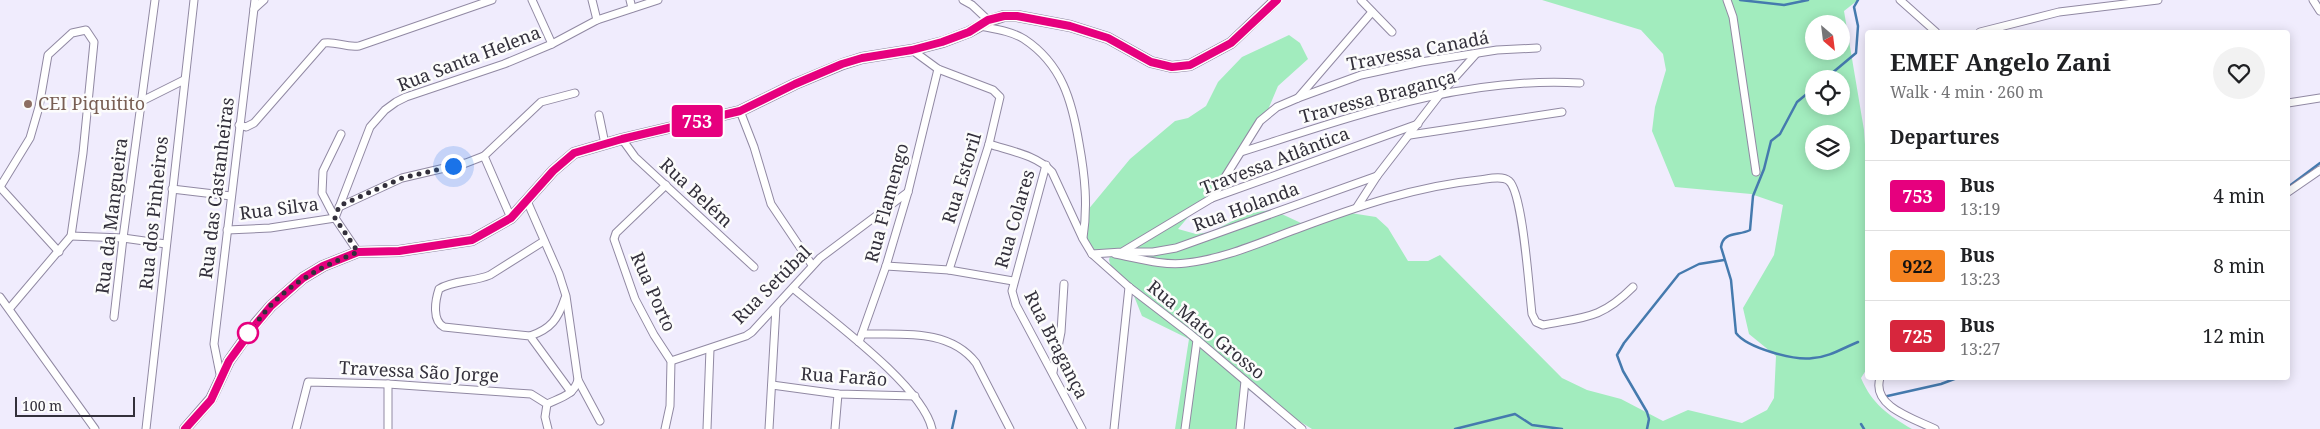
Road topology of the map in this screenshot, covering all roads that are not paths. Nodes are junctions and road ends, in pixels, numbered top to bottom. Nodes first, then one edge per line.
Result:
1 (156, 0) edge
2 (194, 0) edge
3 (255, 0) edge
4 (264, 0) edge
5 (492, 0) edge
6 (532, 0) edge
7 (592, 0) edge
8 (630, 0) edge
9 (658, 0) edge
10 (963, 0) edge
11 (1276, 0) edge
12 (1361, 0) edge
13 (1727, 0) edge
14 (1900, 0) edge
15 (2158, 0) edge
16 (2314, 0) edge
17 (632, 8) junction
18 (254, 9) junction
19 (2320, 11) edge
20 (1372, 12) junction
21 (597, 20) junction
22 (984, 23) junction
23 (1934, 30) edge
24 (1988, 30) edge
25 (1392, 32) dead end
26 (552, 44) junction
27 (1537, 48) dead end
28 (912, 50) junction
29 (1476, 54) junction
30 (938, 69) junction
31 (184, 80) junction
32 (1580, 83) dead end
33 (1441, 92) junction
34 (575, 93) dead end
35 (1298, 98) junction
36 (2320, 98) edge
37 (142, 102) junction
38 (2290, 103) edge
39 (740, 111) junction
40 (1562, 112) dead end
41 (598, 116) dead end
42 (1418, 124) junction
43 (239, 125) junction
44 (341, 134) dead end
45 (1410, 135) junction
46 (622, 139) junction
47 (605, 144) junction
48 (989, 144) junction
49 (1241, 152) junction
50 (484, 156) junction
51 (1046, 165) junction
52 (2320, 170) edge
53 (1756, 172) dead end
54 (1377, 176) junction
55 (666, 185) junction
56 (0, 187) edge
57 (172, 190) junction
58 (2290, 191) edge
59 (908, 192) junction
60 (231, 196) junction
61 (1212, 198) junction
62 (527, 201) junction
63 (339, 206) junction
64 (1358, 207) junction
65 (335, 218) junction
66 (511, 218) junction
67 (227, 230) junction
68 (72, 236) junction
69 (123, 238) junction
70 (1083, 240) junction
71 (544, 241) junction
72 (166, 244) junction
73 (59, 252) junction
74 (358, 252) junction
75 (1119, 253) junction
76 (1092, 254) junction
77 (812, 265) junction
78 (886, 266) junction
79 (754, 267) dead end
80 (949, 270) junction
81 (1013, 281) junction
82 (1064, 284) dead end
83 (1129, 287) junction
84 (1633, 287) dead end
85 (792, 288) junction
86 (0, 296) edge
87 (566, 296) junction
88 (10, 308) junction
89 (776, 308) junction
90 (114, 316) dead end
91 (862, 334) junction
92 (530, 336) junction
93 (1197, 340) junction
94 (859, 342) junction
95 (710, 349) junction
96 (671, 362) junction
97 (1053, 372) junction
98 (221, 378) junction
99 (578, 380) junction
100 (1880, 380) edge
101 (1245, 381) junction
102 (388, 384) junction
103 (772, 385) junction
104 (571, 392) junction
105 (838, 394) junction
106 (915, 396) junction
107 (547, 404) junction
108 (600, 421) dead end
109 (94, 429) edge
110 (146, 429) edge
111 (186, 429) edge
112 (296, 429) edge
113 (388, 429) edge
114 (548, 429) edge
115 (665, 429) edge
116 (707, 429) edge
117 (769, 429) edge
118 (835, 429) edge
119 (932, 429) edge
120 (1010, 429) edge
121 (1082, 429) edge
122 (1114, 429) edge
123 (1185, 429) edge
124 (1240, 429) edge
125 (1302, 429) edge
126 (1935, 429) edge

1 - 37 street, Rua da Mangueira
2 - 31 street, Rua dos Pinheiros
3 - 18 street, Rua das Castanheiras
4 - 18 street
5 - 43 street
6 - 26 street
7 - 21 street
8 - 17 street
9 - 17 street, Rua Santa Helena
10 - 22 street
11 - 22 street
12 - 20 street
13 - 53 street
14 - 23 street
15 - 24 street
16 - 19 street
17 - 21 street, Rua Santa Helena
18 - 43 street, Rua das Castanheiras
20 - 25 street
20 - 35 street
21 - 26 street, Rua Santa Helena
22 - 28 street
22 - 70 street
26 - 63 street, Rua Santa Helena
27 - 29 street, Travessa Canadá
28 - 30 street
28 - 39 street
29 - 33 street
29 - 35 street, Travessa Canadá
30 - 48 street, Rua Estoril
30 - 59 street, Rua Flamengo
31 - 37 street
31 - 57 street, Rua dos Pinheiros
32 - 33 street, Travessa Bragança
33 - 42 street
33 - 49 street, Travessa Bragança
34 - 50 street, Rua Silva
35 - 49 street, Travessa Canadá
36 - 38 street
37 - 69 street, Rua da Mangueira
39 - 46 street
39 - 77 street
40 - 45 street
41 - 47 street
42 - 45 street
42 - 61 street, Travessa Atlântica
43 - 60 street, Rua das Castanheiras
44 - 65 street
45 - 54 street
46 - 47 street
46 - 55 street, Rua Belém
47 - 62 street
48 - 51 street
48 - 80 street, Rua Estoril
49 - 61 street
50 - 63 street, Rua Silva
50 - 66 street
51 - 70 street, Rua Mato Grosso
51 - 81 street, Rua Colares
52 - 58 street
54 - 64 street
54 - 75 street, Rua Holanda
55 - 79 street, Rua Belém
55 - 96 street, Rua Porto
56 - 68 street
56 - 73 street
57 - 60 street
57 - 72 street, Rua dos Pinheiros
59 - 77 street, Rua Setúbal
59 - 78 street, Rua Flamengo
60 - 67 street, Rua das Castanheiras
61 - 75 street, Travessa Atlântica
62 - 66 street
62 - 71 street
63 - 65 street, Rua Santa Helena
64 - 75 street
64 - 84 street
65 - 67 street, Rua Silva
65 - 74 street
66 - 74 street
67 - 98 street, Rua das Castanheiras
68 - 69 street
68 - 73 street
69 - 72 street
69 - 90 street, Rua da Mangueira
70 - 76 street, Rua Mato Grosso
71 - 87 street
71 - 92 street
72 - 110 street, Rua dos Pinheiros
73 - 88 street
74 - 98 street
75 - 76 street
76 - 83 street, Rua Mato Grosso
77 - 85 street, Rua Setúbal
78 - 80 street, Rua Bragança
78 - 91 street, Rua Flamengo
80 - 81 street, Rua Bragança
81 - 97 street, Rua Bragança
82 - 97 street
83 - 93 street, Rua Mato Grosso
83 - 122 street
85 - 89 street, Rua Setúbal
85 - 94 street
86 - 88 street
87 - 92 street
87 - 99 street
88 - 109 street
89 - 95 street, Rua Setúbal
89 - 103 street
91 - 94 street, Rua Flamengo
91 - 120 street
92 - 104 street
93 - 101 street, Rua Mato Grosso
93 - 123 street
94 - 106 street
95 - 96 street, Rua Setúbal
95 - 116 street
96 - 115 street
97 - 121 street, Rua Bragança
98 - 111 street
99 - 104 street
99 - 108 street
100 - 126 street
101 - 124 street
101 - 125 street, Rua Mato Grosso
102 - 107 street, Travessa São Jorge
102 - 112 street, Travessa São Jorge
102 - 113 street
103 - 105 street, Rua Farão
103 - 117 street
104 - 107 street
105 - 106 street, Rua Farão
105 - 118 street
106 - 119 street
107 - 114 street

